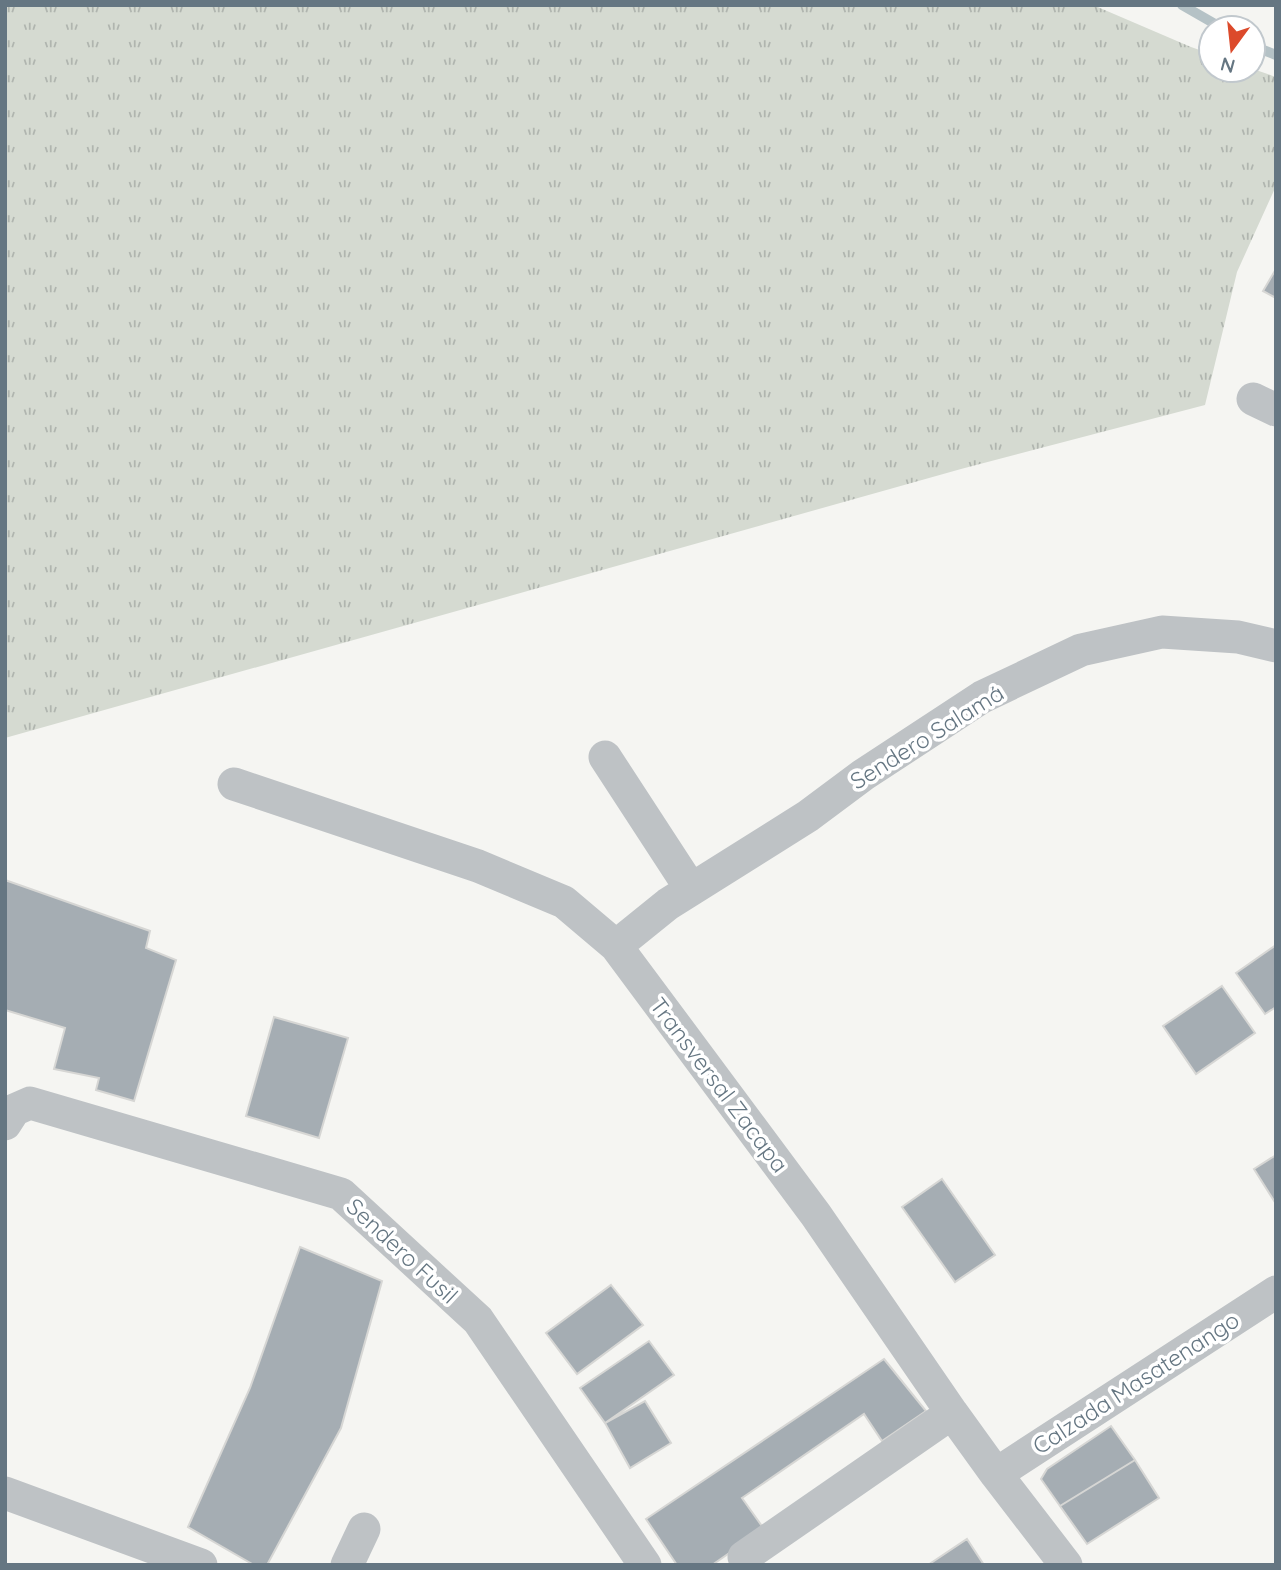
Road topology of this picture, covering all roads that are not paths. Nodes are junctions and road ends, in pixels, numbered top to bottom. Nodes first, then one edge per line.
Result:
1 (1276, 646) edge
2 (605, 757) dead end
3 (234, 784) dead end
4 (691, 889) junction
5 (616, 946) junction
6 (5, 1124) edge
7 (1276, 1292) edge
8 (952, 1413) junction
9 (996, 1474) junction
10 (5, 1493) edge
11 (364, 1529) dead end
12 (744, 1557) dead end
13 (201, 1565) edge
14 (347, 1565) edge
15 (645, 1565) edge
16 (1066, 1565) edge

1 - 4 street, Sendero Salamá
2 - 4 street
3 - 5 street, Transversal Zacapa
4 - 5 street, Sendero Salamá
5 - 8 street, Transversal Zacapa
6 - 15 street, Sendero Fusil
7 - 9 street, Calzada Masatenango
8 - 9 street, Transversal Zacapa
8 - 12 street
9 - 16 street, Transversal Zacapa
10 - 13 street
11 - 14 street

